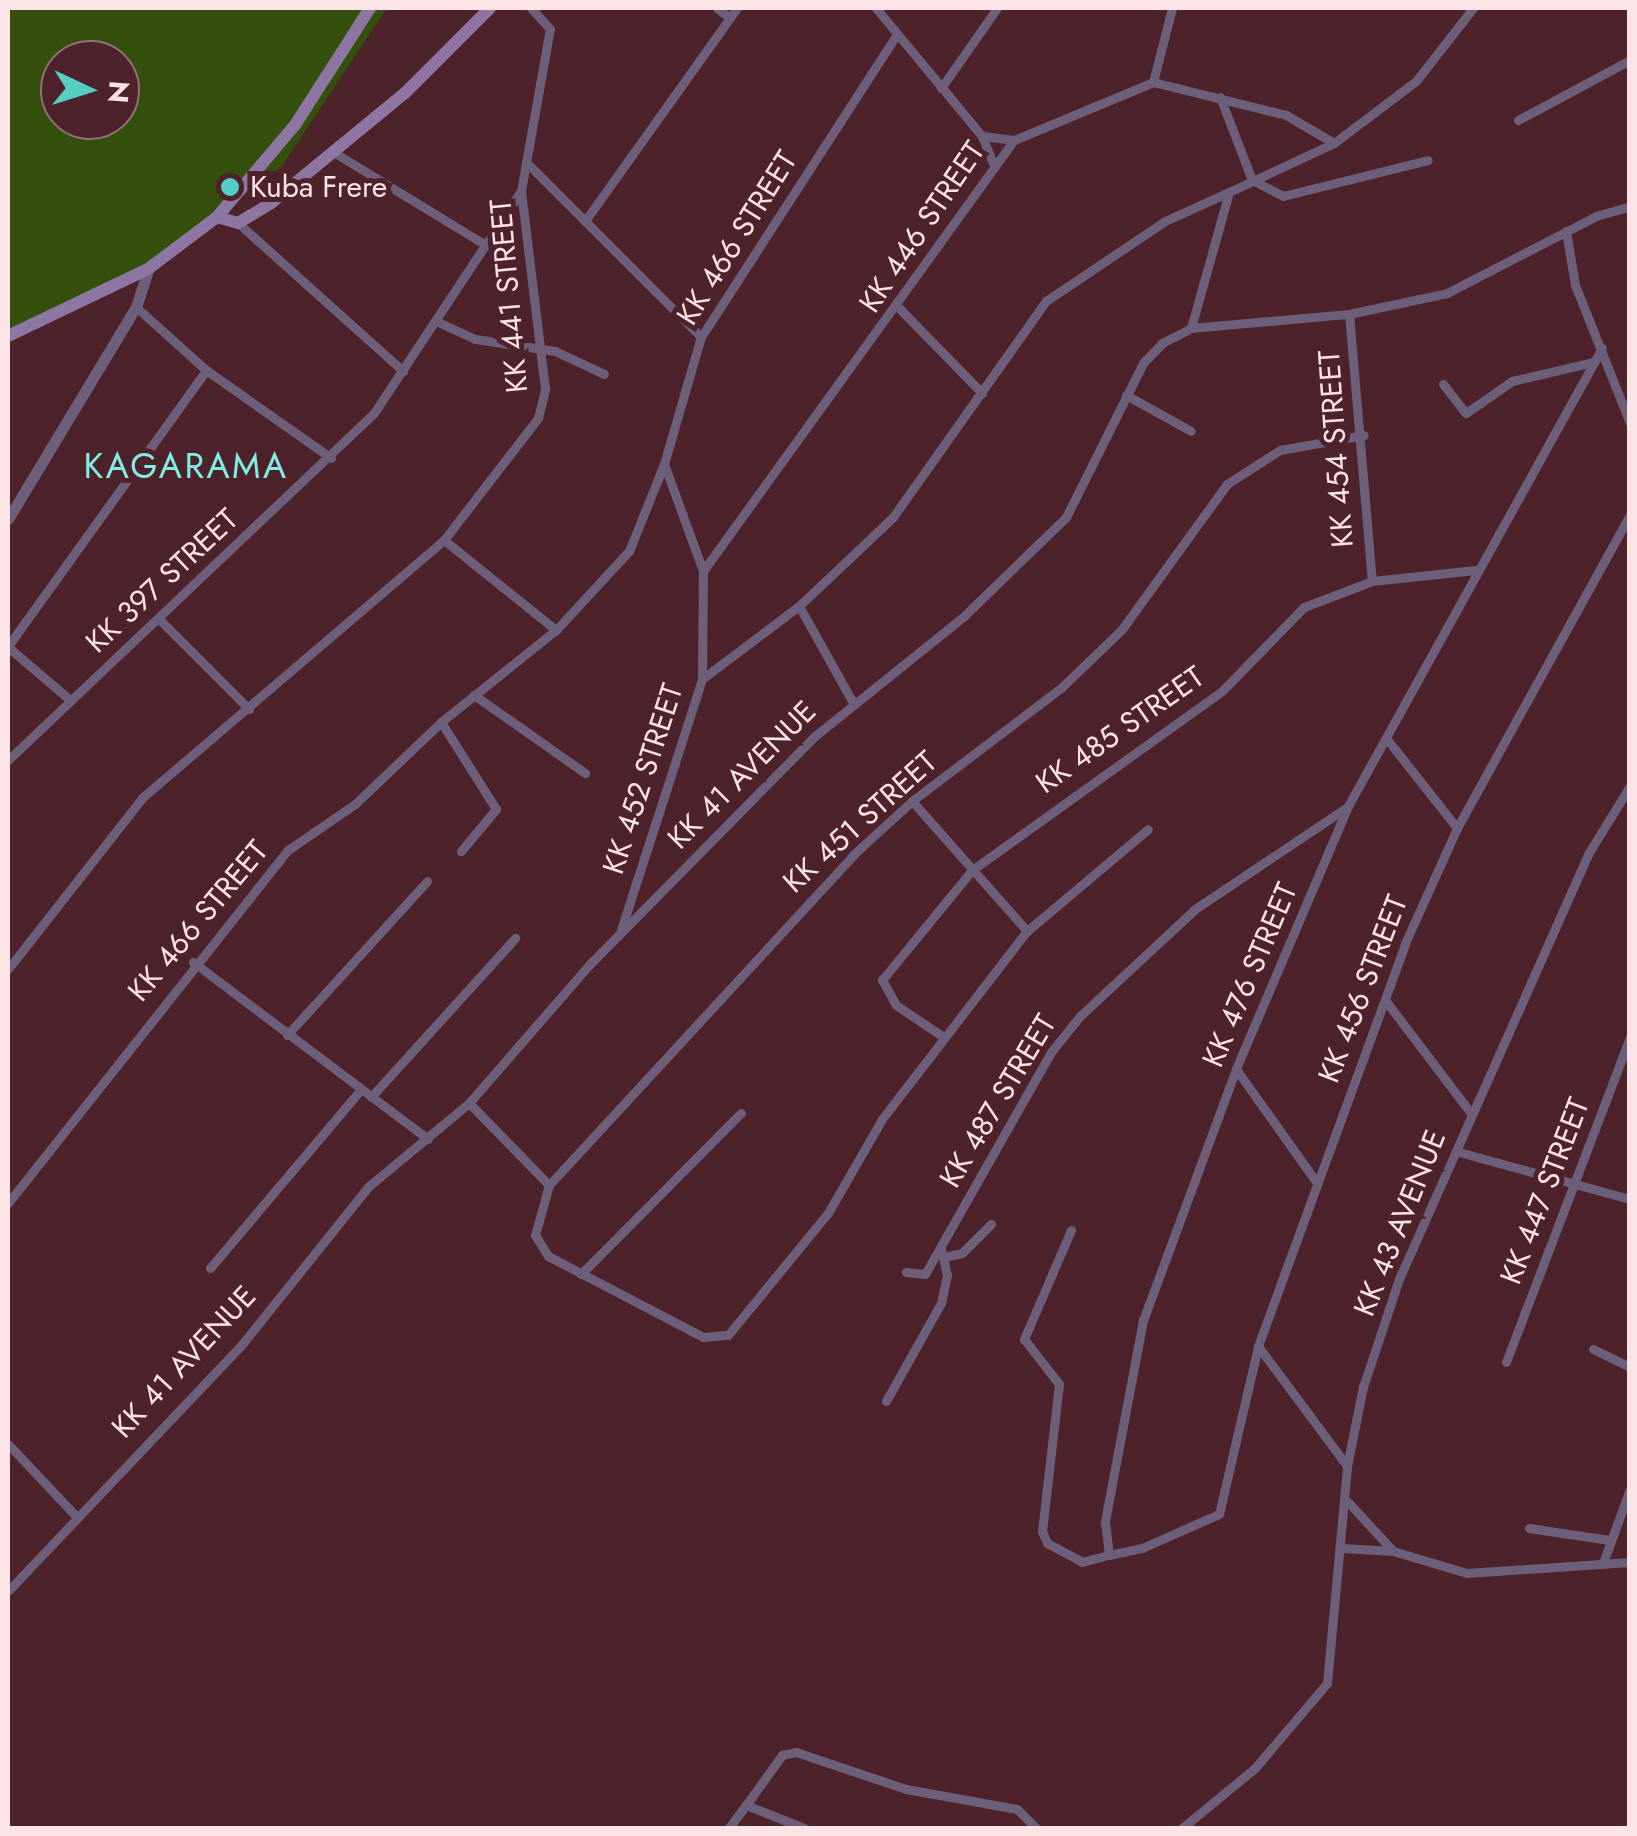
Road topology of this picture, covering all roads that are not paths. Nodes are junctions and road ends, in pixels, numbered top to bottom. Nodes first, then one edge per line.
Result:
1 (370, 8) edge
2 (490, 8) edge
3 (532, 8) edge
4 (718, 8) edge
5 (737, 8) edge
6 (876, 8) edge
7 (997, 8) edge
8 (1172, 8) edge
9 (1473, 8) edge
10 (730, 18) junction
11 (896, 36) junction
12 (1630, 60) edge
13 (1153, 82) junction
14 (941, 88) junction
15 (1220, 97) junction
16 (1518, 120) dead end
17 (982, 136) junction
18 (1014, 140) junction
19 (1334, 143) junction
20 (335, 153) junction
21 (1428, 160) dead end
22 (993, 162) junction
23 (530, 166) junction
24 (1252, 180) junction
25 (520, 192) junction
26 (1228, 192) junction
27 (1630, 206) edge
28 (217, 216) junction
29 (585, 221) junction
30 (238, 223) junction
31 (1566, 231) junction
32 (486, 245) junction
33 (148, 269) junction
34 (136, 307) junction
35 (899, 308) junction
36 (1350, 314) junction
37 (436, 321) junction
38 (1190, 328) junction
39 (8, 336) edge
40 (701, 337) junction
41 (1602, 348) junction
42 (538, 352) junction
43 (1593, 362) junction
44 (206, 370) junction
45 (403, 371) junction
46 (604, 374) dead end
47 (1443, 384) dead end
48 (982, 393) junction
49 (1126, 394) junction
50 (1630, 423) edge
51 (1191, 431) dead end
52 (1364, 435) junction
53 (331, 458) junction
54 (664, 464) junction
55 (1630, 514) edge
56 (8, 519) edge
57 (444, 540) junction
58 (1475, 570) junction
59 (702, 571) junction
60 (1372, 581) junction
61 (799, 606) junction
62 (160, 620) junction
63 (556, 630) junction
64 (8, 647) edge
65 (702, 679) junction
66 (474, 696) junction
67 (70, 700) junction
68 (852, 700) junction
69 (249, 709) junction
70 (441, 722) junction
71 (1386, 738) junction
72 (8, 760) edge
73 (585, 773) dead end
74 (1630, 786) edge
75 (912, 801) junction
76 (1348, 806) junction
77 (1457, 828) junction
78 (1148, 829) dead end
79 (461, 851) dead end
80 (972, 870) junction
81 (427, 882) dead end
82 (1026, 931) junction
83 (619, 935) junction
84 (515, 938) dead end
85 (194, 962) junction
86 (8, 966) edge
87 (1385, 1000) junction
88 (287, 1035) junction
89 (942, 1036) junction
90 (1630, 1037) edge
91 (1236, 1069) junction
92 (361, 1088) junction
93 (372, 1097) junction
94 (468, 1104) junction
95 (1470, 1112) junction
96 (741, 1113) dead end
97 (428, 1139) junction
98 (1459, 1152) junction
99 (1315, 1180) junction
100 (549, 1185) junction
101 (1574, 1185) junction
102 (1630, 1199) edge
103 (8, 1204) edge
104 (991, 1224) dead end
105 (1071, 1230) dead end
106 (942, 1253) junction
107 (210, 1268) dead end
108 (906, 1272) dead end
109 (580, 1274) junction
110 (1258, 1346) junction
111 (1593, 1350) dead end
112 (1506, 1362) dead end
113 (1630, 1367) edge
114 (886, 1401) dead end
115 (8, 1444) edge
116 (1347, 1466) junction
117 (1630, 1489) edge
118 (1348, 1502) junction
119 (74, 1514) junction
120 (1528, 1528) dead end
121 (1609, 1540) junction
122 (1342, 1548) junction
123 (1393, 1552) junction
124 (1110, 1555) junction
125 (1630, 1562) edge
126 (1603, 1563) junction
127 (8, 1591) edge
128 (746, 1805) junction
129 (729, 1828) edge
130 (804, 1828) edge
131 (1036, 1828) edge
132 (1182, 1828) edge

1 - 28 main road
2 - 20 main road
3 - 23 street, KK 441 STREET
4 - 10 street
5 - 10 street
6 - 11 street
7 - 14 street
8 - 13 street
9 - 19 street
10 - 29 street
11 - 14 street
11 - 40 street, KK 466 STREET
12 - 16 street
13 - 15 street
13 - 18 street, KK 446 STREET
14 - 17 street
15 - 19 street
15 - 24 street
17 - 18 street
17 - 22 street
18 - 22 street, KK 446 STREET
19 - 24 street
20 - 30 main road
20 - 32 street
21 - 24 street
22 - 35 street, KK 446 STREET
23 - 25 street, KK 441 STREET
23 - 29 street
24 - 26 street
25 - 32 street, KK 397 STREET
25 - 42 street, KK 441 STREET
26 - 38 street
26 - 48 street
27 - 31 street
28 - 30 main road
28 - 33 main road
29 - 40 street
30 - 45 street
31 - 36 street
31 - 41 street
32 - 37 street, KK 397 STREET
33 - 34 street
33 - 39 main road
34 - 44 street
34 - 56 street
35 - 48 street
35 - 59 street, KK 446 STREET
36 - 38 street
36 - 52 street, KK 454 STREET
37 - 42 street
37 - 45 street, KK 397 STREET
38 - 49 street, KK 41 AVENUE
40 - 54 street, KK 466 STREET
41 - 43 street, KK 476 STREET
41 - 50 street
42 - 46 street
42 - 57 street, KK 441 STREET
43 - 47 street
43 - 58 street, KK 476 STREET
44 - 53 street
44 - 64 street
45 - 53 street, KK 397 STREET
48 - 61 street
49 - 51 street
49 - 68 street, KK 41 AVENUE
52 - 60 street, KK 454 STREET
52 - 75 street, KK 451 STREET
53 - 62 street, KK 397 STREET
54 - 59 street, KK 452 STREET
54 - 63 street, KK 466 STREET
55 - 77 street, KK 456 STREET
57 - 63 street
57 - 69 street, KK 441 STREET
58 - 60 street, KK 485 STREET
58 - 71 street, KK 476 STREET
59 - 65 street, KK 452 STREET
60 - 80 street, KK 485 STREET
61 - 65 street
61 - 68 street
62 - 67 street, KK 397 STREET
62 - 69 street
63 - 66 street, KK 466 STREET
64 - 67 street
65 - 83 street, KK 452 STREET
66 - 70 street, KK 466 STREET
66 - 73 street
67 - 72 street, KK 397 STREET
68 - 83 street, KK 41 AVENUE
69 - 86 street, KK 441 STREET
70 - 79 street
70 - 85 street, KK 466 STREET
71 - 76 street, KK 476 STREET
71 - 77 street
74 - 95 street, KK 43 AVENUE
75 - 80 street
75 - 100 street, KK 451 STREET
76 - 91 street, KK 476 STREET
76 - 106 street, KK 487 STREET
77 - 87 street, KK 456 STREET
78 - 82 street
80 - 82 street
80 - 89 street, KK 485 STREET
81 - 88 street
82 - 89 street
83 - 94 street, KK 41 AVENUE
84 - 93 street
85 - 88 street
85 - 103 street, KK 466 STREET
87 - 95 street
87 - 99 street, KK 456 STREET
88 - 92 street
89 - 109 street
90 - 101 street, KK 447 STREET
91 - 99 street
91 - 124 street, KK 476 STREET
92 - 93 street
92 - 107 street
93 - 97 street
94 - 97 street, KK 41 AVENUE
94 - 100 street
95 - 98 street, KK 43 AVENUE
96 - 109 street
97 - 119 street, KK 41 AVENUE
98 - 101 street
98 - 116 street, KK 43 AVENUE
99 - 110 street, KK 456 STREET
100 - 109 street
101 - 102 street
101 - 112 street, KK 447 STREET
104 - 106 street, KK 487 STREET
105 - 124 street
106 - 108 street, KK 487 STREET
106 - 114 street, KK 487 STREET
110 - 116 street
110 - 124 street, KK 456 STREET
111 - 113 street
115 - 119 street
116 - 118 street, KK 43 AVENUE
117 - 121 street
118 - 122 street, KK 43 AVENUE
118 - 123 street
119 - 127 street, KK 41 AVENUE
120 - 121 street
121 - 126 street
122 - 123 street
122 - 132 street, KK 43 AVENUE
123 - 126 street
125 - 126 street
128 - 129 street
128 - 130 street
128 - 131 street

